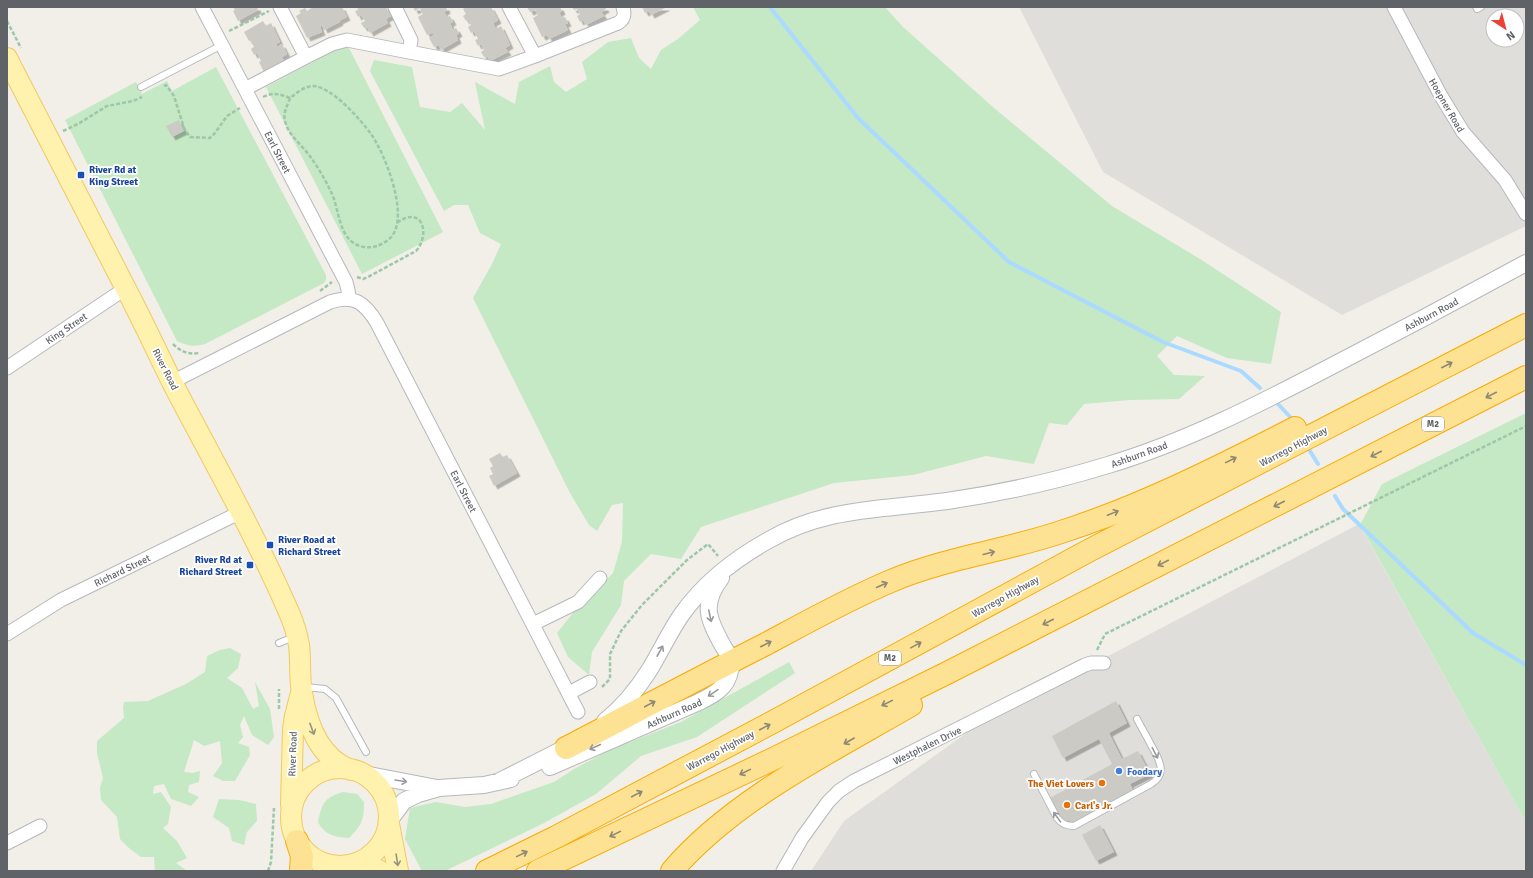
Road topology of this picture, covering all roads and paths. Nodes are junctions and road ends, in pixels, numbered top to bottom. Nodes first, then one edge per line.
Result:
1 (202, 7) edge
2 (395, 7) edge
3 (509, 7) edge
4 (623, 7) edge
5 (1394, 7) edge
6 (1476, 7) edge
7 (1481, 7) edge
8 (275, 9) edge
9 (7, 21) edge
10 (226, 25) dead end
11 (225, 38) junction
12 (409, 52) junction
13 (14, 53) edge
14 (535, 56) junction
15 (306, 58) junction
16 (251, 86) junction
17 (141, 87) dead end
18 (266, 104) dead end
19 (60, 124) dead end
20 (67, 138) dead end
21 (1526, 214) edge
22 (397, 224) dead end
23 (1526, 263) edge
24 (356, 276) dead end
25 (334, 280) dead end
26 (126, 288) junction
27 (318, 293) dead end
28 (349, 298) junction
29 (1526, 325) edge
30 (171, 342) dead end
31 (202, 352) dead end
32 (7, 368) edge
33 (1526, 377) edge
34 (172, 382) junction
35 (1412, 383) junction
36 (1526, 426) edge
37 (241, 512) junction
38 (728, 568) junction
39 (600, 578) dead end
40 (533, 624) junction
41 (7, 634) edge
42 (297, 636) junction
43 (279, 643) dead end
44 (732, 662) junction
45 (1091, 663) junction
46 (1104, 663) dead end
47 (947, 673) junction
48 (590, 682) joint
49 (301, 689) junction
50 (569, 693) junction
51 (578, 712) dead end
52 (1137, 718) dead end
53 (566, 748) junction
54 (366, 752) dead end
55 (358, 772) junction
56 (1034, 774) dead end
57 (500, 782) junction
58 (439, 788) junction
59 (291, 818) junction
60 (389, 821) junction
61 (725, 821) junction
62 (40, 826) dead end
63 (297, 841) junction
64 (7, 843) edge
65 (358, 863) junction
66 (301, 871) edge
67 (380, 871) edge
68 (398, 871) edge
69 (487, 871) edge
70 (538, 871) edge
71 (672, 871) edge
72 (685, 871) edge
73 (782, 871) edge

1 - 11 street, Earl Street
2 - 12 street
3 - 14 street
4 - 14 street
5 - 21 street, Hoepner Road
6 - 7 lane
8 - 11 path
8 - 15 street
9 - 13 path
10 - 11 path
11 - 16 street, Earl Street
11 - 17 lane
12 - 14 street
12 - 15 street
13 - 26 main road, River Road
15 - 16 street
16 - 18 path
16 - 28 street, Earl Street
19 - 20 path
22 - 24 path
23 - 38 street, Ashburn Road
25 - 27 path
26 - 32 street, King Street
26 - 34 main road, River Road
28 - 34 street
28 - 40 street, Earl Street
35 -> 29 highway, Warrego Highway / M2
30 - 31 path
33 -> 47 highway, M2
34 - 37 main road, River Road
44 -> 35 highway
69 -> 35 highway, Warrego Highway / M2
36 - 45 path
37 - 41 street, Richard Street
37 - 42 main road, River Road
38 -> 44 street, Ashburn Road
38 - 48 path
53 -> 38 street, Ashburn Road
39 - 40 street
40 - 50 street, Earl Street
42 - 43 lane
42 - 49 main road, River Road
53 -> 44 highway
44 -> 57 street, Ashburn Road
45 - 46 street, Westphalen Drive
45 - 73 street, Westphalen Drive
47 -> 61 highway
47 -> 70 highway, M2
48 - 50 street
49 - 54 lane
49 -> 55 main road, River Road
49 - 59 main road, River Road
50 - 51 street, Earl Street
52 -> 56 lane
53 - 57 street, Ashburn Road
55 -> 58 street, Ashburn Road
55 - 59 main road
55 - 60 main road
57 - 58 street, Ashburn Road
58 - 60 street, Ashburn Road
59 - 63 main road
60 - 65 main road
60 -> 68 main road
61 - 71 highway
61 - 72 highway
62 - 64 street
63 - 65 main road
63 - 66 highway
65 - 67 main road

